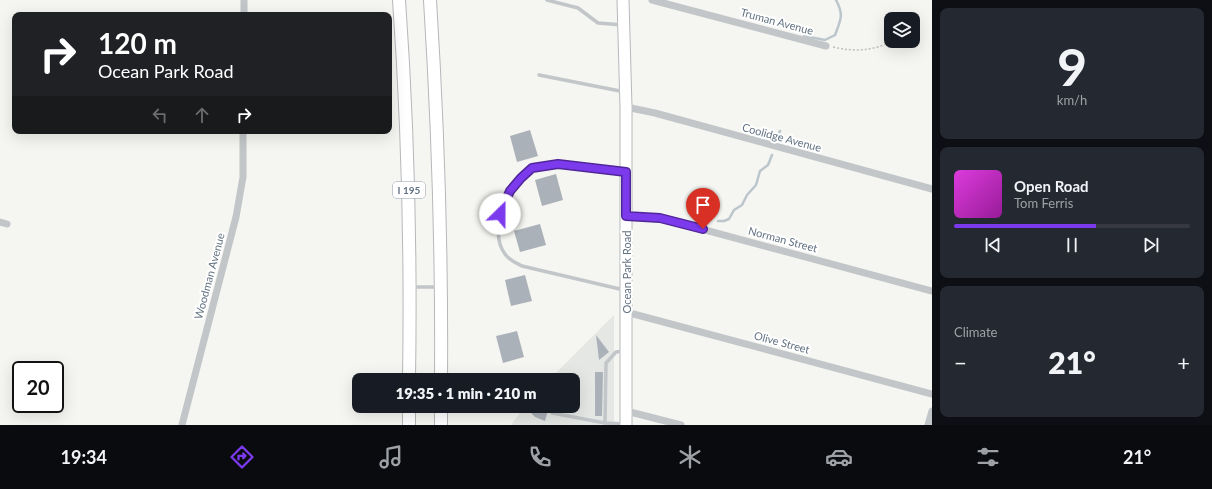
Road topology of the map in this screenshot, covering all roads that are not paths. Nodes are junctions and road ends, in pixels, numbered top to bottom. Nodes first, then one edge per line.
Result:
1 (244, 0) edge
2 (400, 0) edge
3 (430, 0) edge
4 (547, 0) edge
5 (623, 0) edge
6 (652, 0) edge
7 (244, 12) edge
8 (624, 25) junction
9 (826, 46) road end
10 (539, 75) dead end
11 (626, 93) junction
12 (626, 107) junction
13 (243, 134) edge
14 (626, 172) junction
15 (932, 189) edge
16 (626, 216) junction
17 (411, 287) junction
18 (442, 287) junction
19 (626, 290) junction
20 (932, 291) edge
21 (626, 312) junction
22 (626, 351) junction
23 (409, 373) edge
24 (441, 373) edge
25 (932, 394) edge
26 (626, 411) junction
27 (932, 411) edge
28 (409, 413) edge
29 (441, 413) edge
30 (557, 413) edge
31 (605, 423) junction
32 (182, 425) edge
33 (409, 425) edge
34 (441, 425) edge
35 (626, 425) edge
36 (682, 425) edge
37 (928, 425) edge

1 - 7 street
2 - 17 highway, I 195
3 - 18 highway, I 195
4 - 8 lane
5 - 8 main road, Ocean Park Road
6 - 9 street, Truman Avenue
8 - 11 main road, Ocean Park Road
10 - 11 lane
11 - 12 main road, Ocean Park Road
12 - 14 main road, Ocean Park Road
12 - 15 street, Coolidge Avenue
13 - 32 street, Woodman Avenue
14 - 16 main road, Ocean Park Road
14 - 19 lane
16 - 19 main road, Ocean Park Road
16 - 20 street, Norman Street
17 - 18 lane
17 - 23 highway, I 195
18 - 24 highway, I 195
19 - 21 main road, Ocean Park Road
21 - 22 main road, Ocean Park Road
21 - 25 street, Olive Street
22 - 26 main road, Ocean Park Road
22 - 31 lane
26 - 35 main road, Ocean Park Road
26 - 36 street
27 - 37 street
28 - 33 highway
29 - 34 highway
30 - 31 lane
31 - 35 lane

